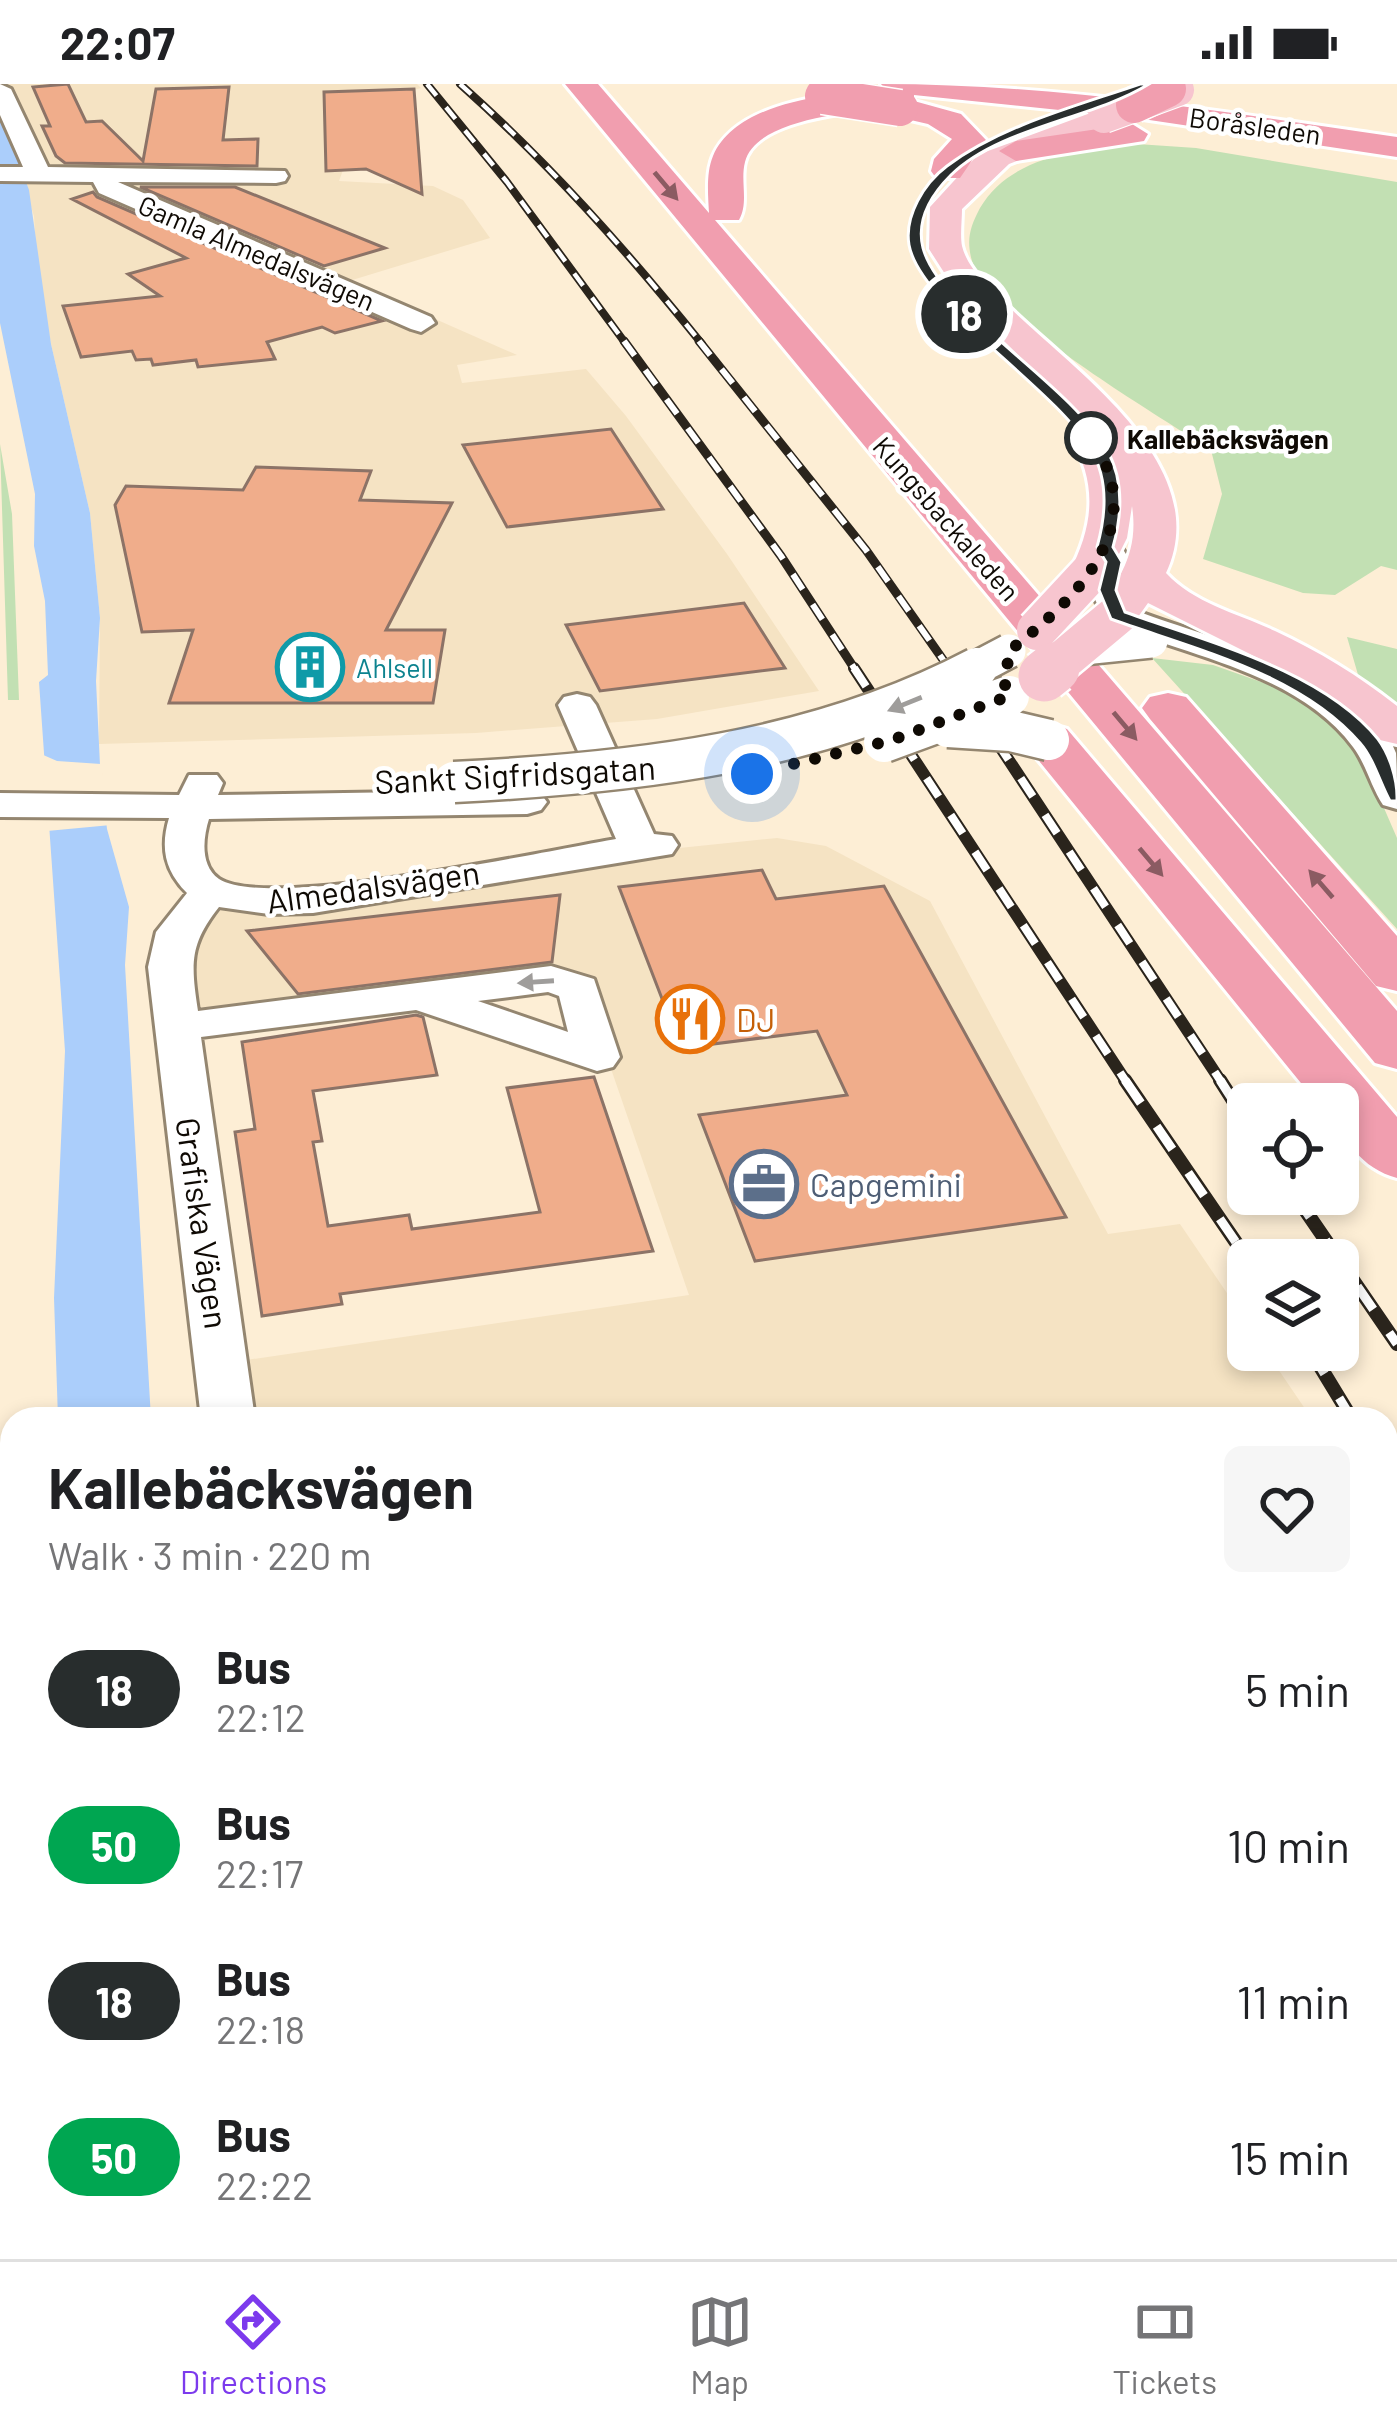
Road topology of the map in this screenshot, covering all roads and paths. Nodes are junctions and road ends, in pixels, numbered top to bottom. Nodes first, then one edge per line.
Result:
1 (770, 85) edge
2 (596, 88) edge
3 (0, 89) edge
4 (898, 96) edge
5 (1115, 99) edge
6 (1394, 122) edge
7 (1161, 134) junction
8 (1397, 147) edge
9 (1016, 151) junction
10 (948, 171) junction
11 (1397, 171) edge
12 (20, 173) edge
13 (102, 175) junction
14 (276, 176) dead end
15 (726, 212) junction
16 (422, 322) dead end
17 (902, 405) dead end
18 (972, 482) dead end
19 (1122, 599) junction
20 (1009, 674) junction
21 (577, 705) dead end
22 (931, 728) junction
23 (1397, 730) edge
24 (1049, 740) junction
25 (0, 781) edge
26 (43, 792) junction
27 (453, 794) junction
28 (199, 795) junction
29 (1397, 797) edge
30 (0, 805) edge
31 (210, 891) junction
32 (1397, 973) edge
33 (421, 996) dead end
34 (177, 1027) junction
35 (1397, 1050) edge
36 (1397, 1158) edge
37 (227, 1407) edge

1 - 4 highway, bridge
2 - 15 highway, Kungsbackaleden
2 -> 35 highway, Kungsbackaleden
3 - 12 street
4 - 5 highway
4 - 10 highway
5 - 6 highway, Boråsleden
5 - 7 highway
5 - 8 highway, Boråsleden
5 - 9 main road
5 - 10 main road
5 - 15 highway
7 - 9 highway
7 - 11 highway
9 - 19 main road
10 - 19 main road
12 - 13 street
13 - 14 street
13 - 16 street, Gamla Almedalsvägen
15 - 17 highway, Kungsbackaleden
32 -> 18 highway, Kungsbackaleden
19 - 20 main road, Sankt Sigfridsgatan, bridge
19 - 20 main road, Sankt Sigfridsgatan, bridge
19 - 23 main road
19 - 29 street
20 - 22 street, Sankt Sigfridsgatan, bridge
20 - 24 main road
20 -> 27 street, Sankt Sigfridsgatan, bridge
21 - 31 street, Almedalsvägen
22 - 24 street, Sankt Sigfridsgatan, bridge
22 - 27 street, Sankt Sigfridsgatan, bridge
24 -> 36 highway
25 - 26 street, Sankt Sigfridsgatan
26 - 28 street, Sankt Sigfridsgatan
26 - 30 street, Sankt Sigfridsgatan
27 - 28 street, Sankt Sigfridsgatan
28 - 31 street
31 - 34 street, Grafiska Vägen
33 - 34 street
34 - 37 street, Grafiska Vägen

